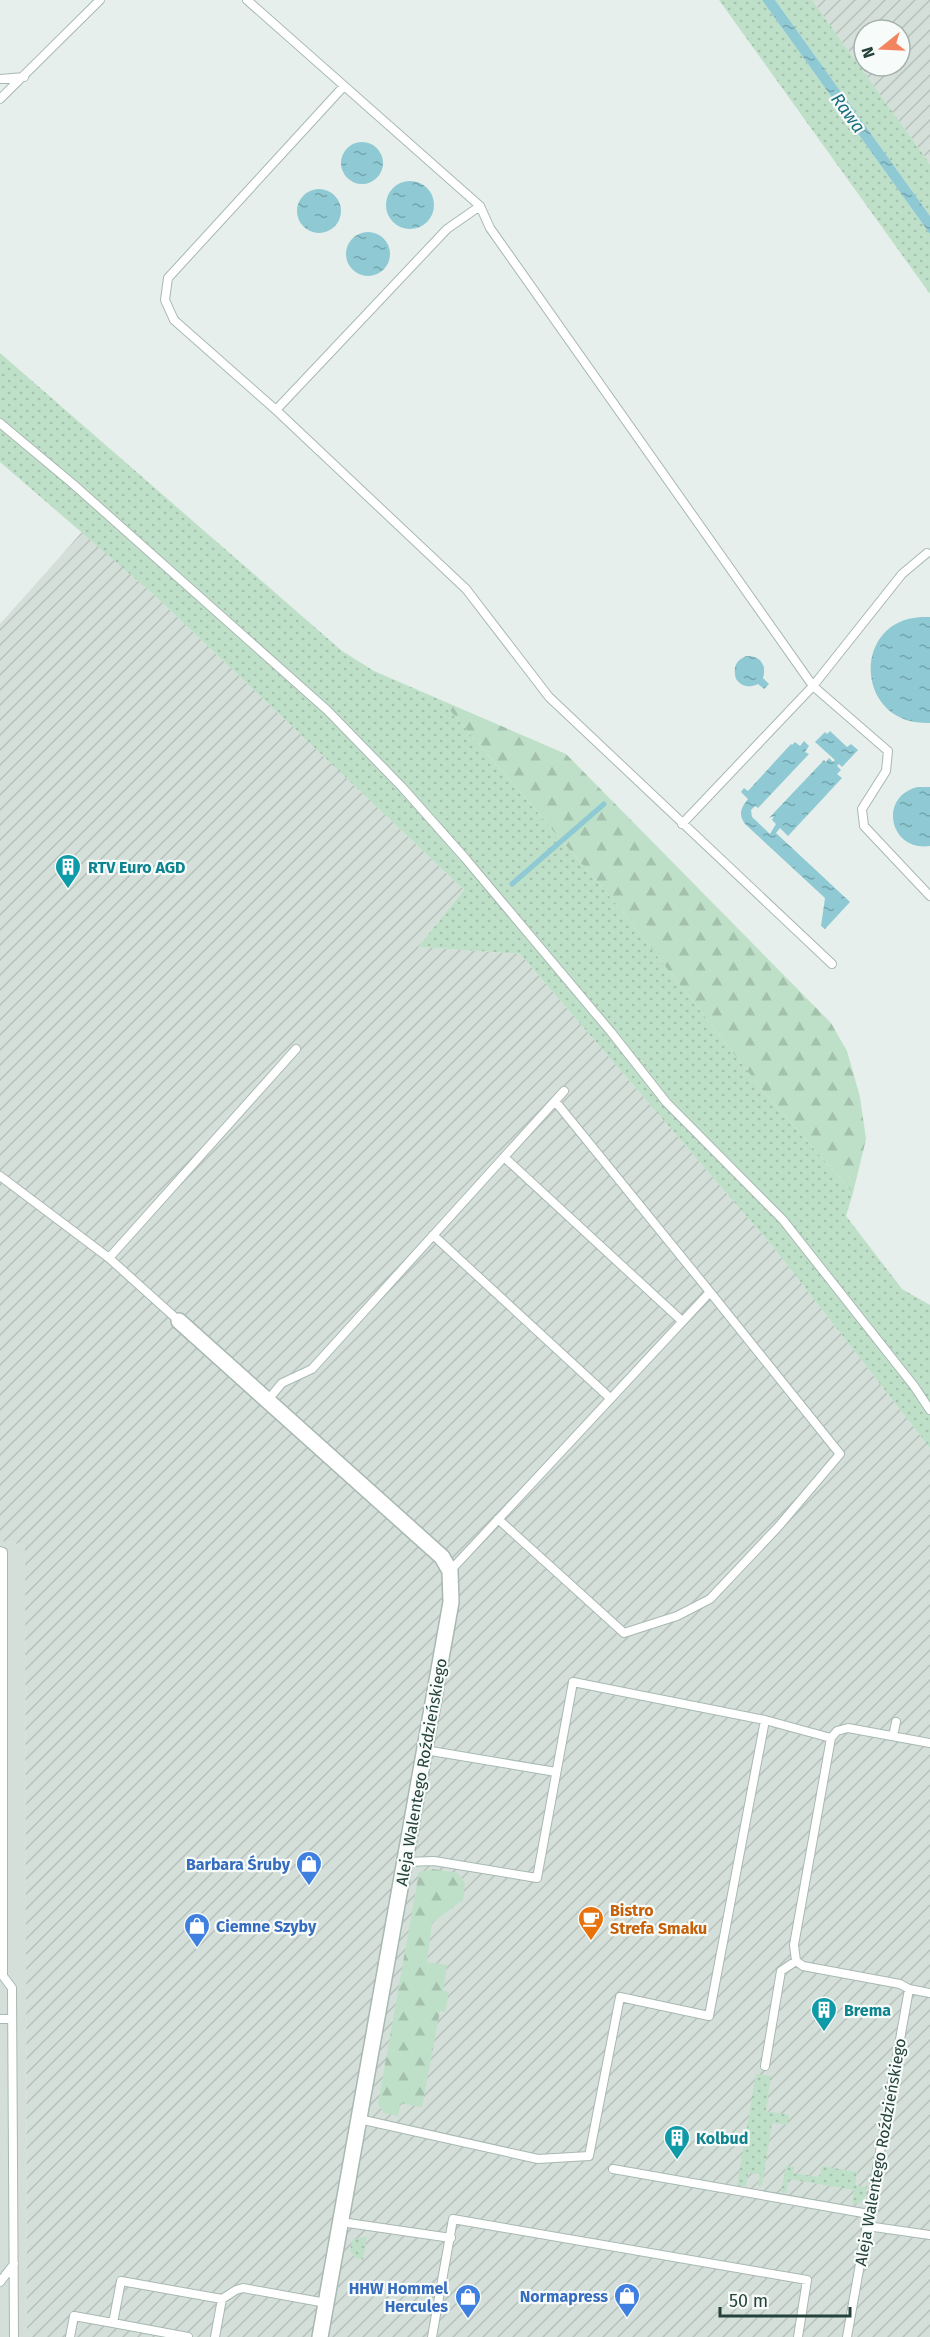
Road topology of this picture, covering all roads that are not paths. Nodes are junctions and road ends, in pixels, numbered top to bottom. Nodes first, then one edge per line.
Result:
1 (100, 0) edge
2 (247, 0) edge
3 (24, 76) junction
4 (0, 79) edge
5 (344, 86) junction
6 (0, 99) edge
7 (480, 206) junction
8 (276, 410) junction
9 (0, 423) edge
10 (927, 553) dead end
11 (813, 686) junction
12 (682, 824) junction
13 (930, 896) edge
14 (832, 964) dead end
15 (296, 1049) dead end
16 (564, 1091) dead end
17 (555, 1101) junction
18 (504, 1157) junction
19 (0, 1176) edge
20 (433, 1235) junction
21 (109, 1258) junction
22 (710, 1292) junction
23 (178, 1321) joint
24 (682, 1321) junction
25 (610, 1398) junction
26 (267, 1401) junction
27 (930, 1410) edge
28 (498, 1520) junction
29 (1, 1552) edge
30 (450, 1571) junction
31 (765, 1720) junction
32 (896, 1722) dead end
33 (893, 1736) junction
34 (831, 1738) junction
35 (930, 1743) edge
36 (425, 1750) junction
37 (556, 1772) junction
38 (405, 1862) junction
39 (796, 1961) junction
40 (1, 1976) edge
41 (909, 1989) junction
42 (930, 1993) edge
43 (0, 2019) edge
44 (12, 2019) junction
45 (765, 2066) dead end
46 (359, 2119) junction
47 (613, 2169) dead end
48 (869, 2214) junction
49 (340, 2222) junction
50 (867, 2226) junction
51 (930, 2235) edge
52 (451, 2238) junction
53 (14, 2264) junction
54 (0, 2282) edge
55 (222, 2299) junction
56 (326, 2303) junction
57 (113, 2323) junction
58 (14, 2337) edge
59 (70, 2337) edge
60 (188, 2337) edge
61 (215, 2337) edge
62 (320, 2337) edge
63 (432, 2337) edge
64 (798, 2337) edge
65 (847, 2337) edge

1 - 3 lane
2 - 5 lane
3 - 4 lane
3 - 6 lane
5 - 7 lane
5 - 8 lane
7 - 8 lane
7 - 11 lane
8 - 12 lane
9 - 27 lane
10 - 11 lane
11 - 12 lane
11 - 13 lane
12 - 14 lane
15 - 21 lane
16 - 17 lane
17 - 18 lane
17 - 22 lane
18 - 20 lane
18 - 24 lane
19 - 21 lane
20 - 25 lane
20 - 26 lane
21 - 23 lane
22 - 24 lane
22 - 28 lane
23 - 26 street
24 - 25 lane
25 - 28 lane
26 - 30 street
28 - 30 lane
29 - 40 lane
30 - 36 street, Aleja Walentego Roździeńskiego
31 - 34 lane
31 - 37 lane
31 - 46 lane
32 - 33 lane
33 - 34 lane
33 - 35 lane
34 - 39 lane
36 - 37 lane
36 - 38 street, Aleja Walentego Roździeńskiego
37 - 38 lane
38 - 46 street, Aleja Walentego Roździeńskiego
39 - 41 lane
39 - 45 lane
40 - 44 lane
41 - 42 lane
41 - 48 lane, Aleja Walentego Roździeńskiego
43 - 44 lane
44 - 53 lane
46 - 49 street, Aleja Walentego Roździeńskiego
47 - 48 lane
48 - 50 lane, Aleja Walentego Roździeńskiego
49 - 52 lane
49 - 56 street, Aleja Walentego Roździeńskiego
50 - 51 lane
50 - 65 lane, Aleja Walentego Roździeńskiego
52 - 63 lane
52 - 64 lane
53 - 54 lane
53 - 58 lane
55 - 56 lane
55 - 57 lane
55 - 61 lane
56 - 62 street, Aleja Walentego Roździeńskiego
57 - 59 lane
57 - 60 lane

